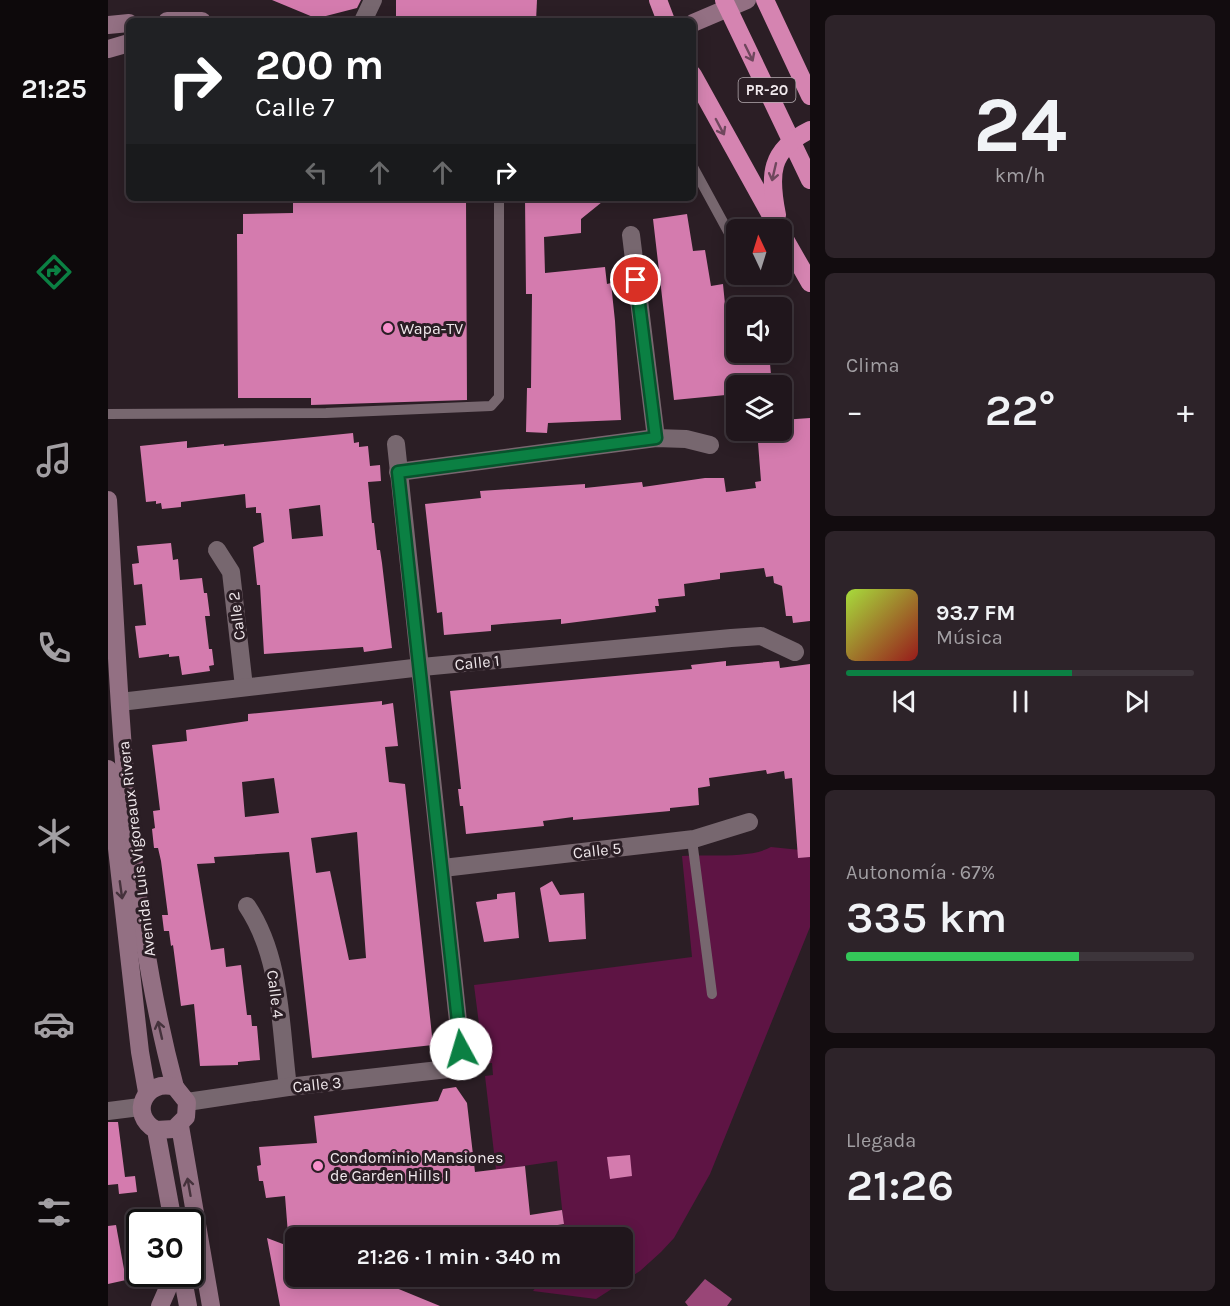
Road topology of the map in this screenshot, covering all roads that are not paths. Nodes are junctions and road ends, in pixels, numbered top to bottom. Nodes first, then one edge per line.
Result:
1 (373, 0) edge
2 (658, 0) edge
3 (724, 0) edge
4 (747, 0) edge
5 (765, 0) edge
6 (364, 18) edge
7 (376, 18) edge
8 (665, 18) edge
9 (696, 22) edge
10 (126, 23) edge
11 (108, 25) edge
12 (126, 44) edge
13 (108, 49) edge
14 (696, 80) edge
15 (810, 96) edge
16 (810, 130) edge
17 (696, 173) edge
18 (810, 180) edge
19 (499, 201) edge
20 (773, 219) edge
21 (777, 219) edge
22 (726, 228) edge
23 (631, 235) dead end
24 (792, 252) edge
25 (810, 283) edge
26 (108, 414) edge
27 (656, 438) junction
28 (396, 444) dead end
29 (710, 445) dead end
30 (398, 472) junction
31 (108, 500) edge
32 (217, 550) dead end
33 (795, 652) dead end
34 (422, 668) junction
35 (244, 687) junction
36 (120, 702) junction
37 (108, 769) edge
38 (749, 822) dead end
39 (693, 840) junction
40 (443, 868) junction
41 (247, 906) dead end
42 (712, 994) dead end
43 (175, 1087) junction
44 (288, 1087) junction
45 (144, 1100) junction
46 (187, 1102) junction
47 (108, 1111) edge
48 (180, 1126) junction
49 (156, 1130) junction
50 (171, 1209) edge
51 (168, 1287) edge
52 (184, 1287) edge
53 (160, 1306) edge
54 (188, 1306) edge
55 (211, 1306) edge

1 - 6 street
1 - 7 street
2 - 8 highway
3 -> 18 highway, PR-20
4 - 9 main road
5 - 15 highway, PR-20
10 - 11 main road
12 - 13 main road
14 -> 20 highway
16 -> 21 highway
17 - 22 lane
19 - 26 lane
23 - 27 street
24 - 25 highway
27 - 29 street
27 - 30 street
28 - 30 street
30 - 34 street
31 - 36 main road, Avenida Luis Vigoreaux Rivera
32 - 35 street, Calle 2
33 - 34 street, Calle 1
34 - 35 street, Calle 1
34 - 40 street
35 - 36 street, Calle 1
43 -> 36 main road, Avenida Luis Vigoreaux Rivera
37 -> 45 main road, Avenida Luis Vigoreaux Rivera
38 - 39 street, Calle 5
39 - 40 street, Calle 5
39 - 42 lane
40 - 44 street, Calle 3
41 - 44 street, Calle 4
43 - 45 main road
43 - 46 main road, Avenida Luis Vigoreaux Rivera
44 - 46 street, Calle 3
45 - 47 street
45 - 49 main road, Avenida Luis Vigoreaux Rivera
46 - 48 main road
48 - 49 main road
55 -> 48 main road
49 - 50 main road, Avenida Luis Vigoreaux Rivera
51 - 53 main road
52 - 54 main road

